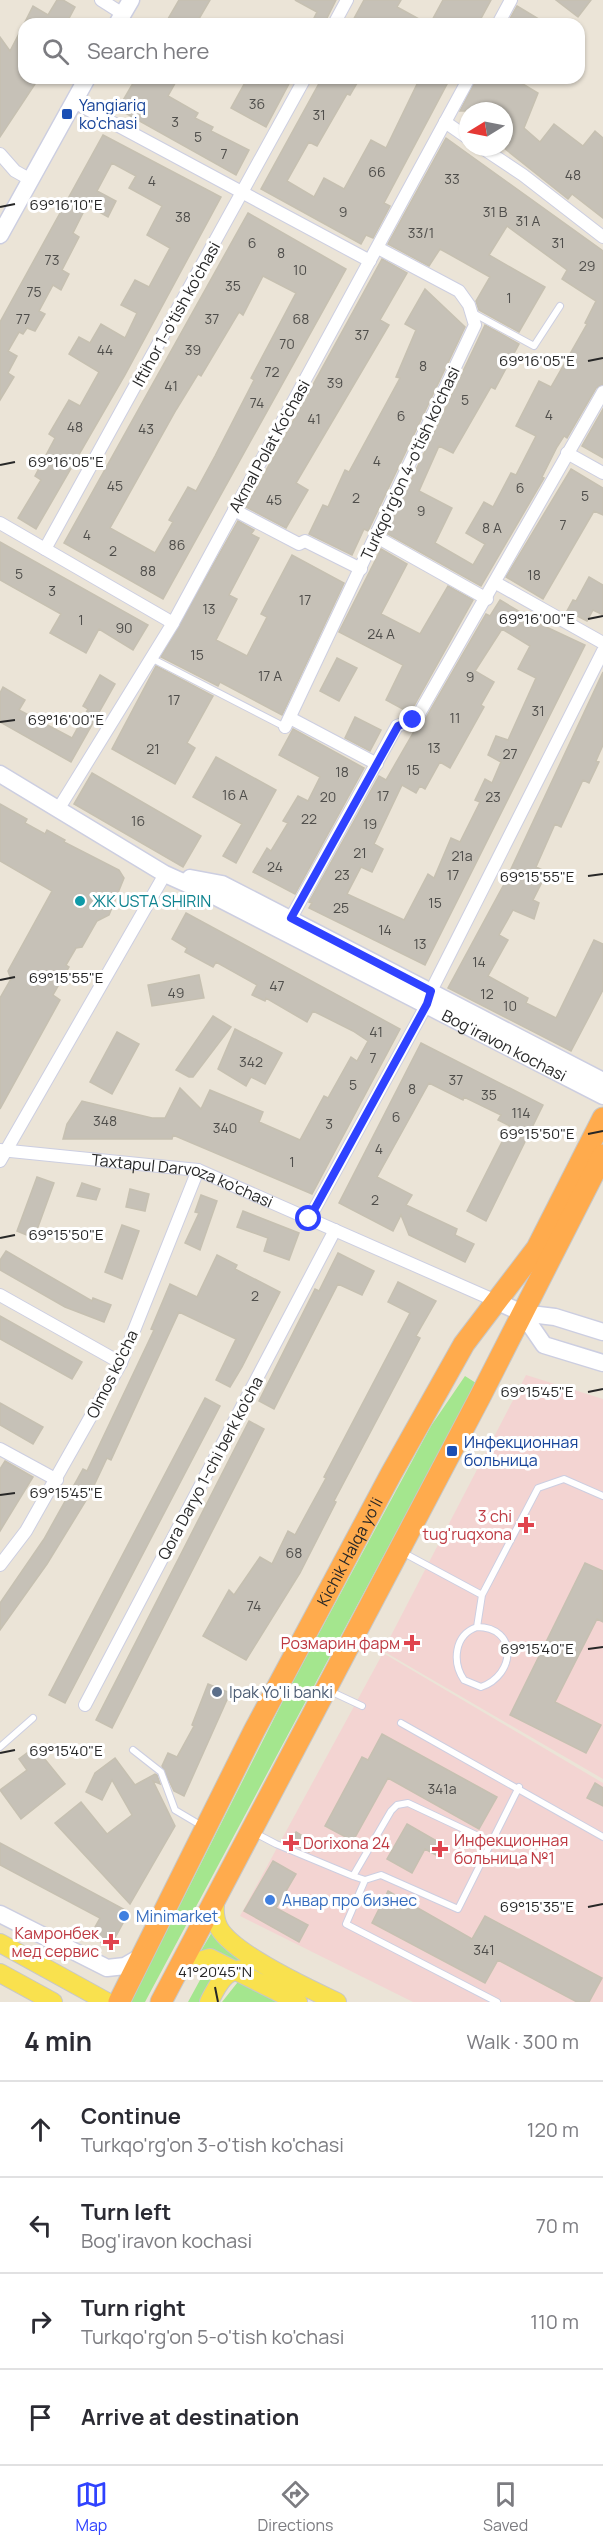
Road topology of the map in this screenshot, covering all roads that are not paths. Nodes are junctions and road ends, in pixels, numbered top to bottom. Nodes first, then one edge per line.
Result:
1 (101, 0) edge
2 (347, 0) edge
3 (511, 0) edge
4 (124, 13) edge
5 (337, 18) edge
6 (501, 18) edge
7 (84, 84) edge
8 (302, 84) edge
9 (466, 84) edge
10 (74, 102) junction
11 (445, 122) junction
12 (459, 132) edge
13 (0, 154) edge
14 (494, 156) edge
15 (30, 180) junction
16 (242, 194) junction
17 (0, 235) edge
18 (603, 237) edge
19 (378, 248) junction
20 (370, 261) junction
21 (560, 306) dead end
22 (472, 313) junction
23 (603, 392) edge
24 (567, 453) junction
25 (603, 473) edge
26 (234, 510) junction
27 (0, 523) edge
28 (375, 536) junction
29 (45, 549) junction
30 (361, 569) junction
31 (496, 583) junction
32 (487, 599) junction
33 (173, 623) junction
34 (603, 643) edge
35 (603, 651) edge
36 (151, 658) junction
37 (287, 723) junction
38 (376, 764) junction
39 (0, 774) edge
40 (59, 808) junction
41 (165, 874) junction
42 (291, 918) junction
43 (429, 998) junction
44 (603, 1081) edge
45 (603, 1096) edge
46 (603, 1118) edge
47 (2, 1154) edge
48 (603, 1155) edge
49 (198, 1170) junction
50 (309, 1219) junction
51 (335, 1230) junction
52 (0, 1295) edge
53 (496, 1301) junction
54 (522, 1313) junction
55 (603, 1332) edge
56 (121, 1363) junction
57 (603, 1363) edge
58 (0, 1449) edge
59 (57, 1479) junction
60 (603, 1496) edge
61 (399, 1550) junction
62 (0, 1565) edge
63 (482, 1595) junction
64 (477, 1627) junction
65 (326, 1688) junction
66 (85, 1705) dead end
67 (362, 1706) dead end
68 (33, 1718) dead end
69 (402, 1723) dead end
70 (0, 1747) edge
71 (132, 1750) dead end
72 (519, 1787) junction
73 (206, 1828) junction
74 (250, 1830) junction
75 (603, 1837) edge
76 (491, 1842) junction
77 (353, 1876) junction
78 (365, 1880) junction
79 (216, 1895) junction
80 (0, 1914) edge
81 (0, 1943) edge
82 (142, 1956) junction
83 (270, 1968) junction
84 (235, 1969) junction
85 (0, 1973) edge
86 (176, 1974) junction
87 (53, 2002) edge
88 (107, 2002) edge
89 (119, 2002) edge
90 (161, 2002) edge
91 (209, 2002) edge
92 (298, 2002) edge
93 (337, 2002) edge
94 (497, 2002) edge

1 - 4 street
2 - 5 street
3 - 6 street
7 - 10 street
8 - 16 street, Iftihor 1-o'tish ko'chasi
9 - 11 street, Akmal Polat Ko'chasi
10 - 15 street
10 - 16 street
11 - 12 street
11 - 19 street, Akmal Polat Ko'chasi
13 - 15 street
14 - 18 street
15 - 17 street
16 - 20 street
16 - 29 street, Iftihor 1-o'tish ko'chasi
19 - 20 street, Akmal Polat Ko'chasi
19 - 22 street
20 - 26 street, Akmal Polat Ko'chasi
21 - 22 lane
22 - 28 street, Turkqo'rg'on 4-o'tish ko'chasi
23 - 24 street
24 - 25 street
24 - 31 street
26 - 30 street
26 - 33 street, Akmal Polat Ko'chasi
27 - 29 street
28 - 30 street, Turkqo'rg'on 4-o'tish ko'chasi
28 - 32 street
29 - 33 street
30 - 37 street, Turkqo'rg'on 4-o'tish ko'chasi
31 - 32 street
31 - 34 street
32 - 38 street
33 - 36 street, Akmal Polat Ko'chasi
35 - 43 street
36 - 37 lane
36 - 40 street, Akmal Polat Ko'chasi
37 - 38 street
38 - 42 street
39 - 40 street
40 - 41 street
41 - 42 street, Bog'iravon kochasi
41 - 43 street, Bog'iravon kochasi
41 - 47 street
42 - 43 street, Bog'iravon kochasi
43 - 44 street, Bog'iravon kochasi
43 - 45 street, Bog'iravon kochasi
43 - 50 street
46 - 53 highway, Kichik Halqa yo'li
47 - 49 street, Taxtapul Darvoza ko'chasi
48 - 54 highway
49 - 50 street, Taxtapul Darvoza ko'chasi
49 - 56 street, Olmos ko'cha
50 - 51 street, Taxtapul Darvoza ko'chasi
51 - 53 street, Taxtapul Darvoza ko'chasi
51 - 66 street, Qora Daryo 1-chi berk ko'cha
52 - 56 street
53 - 54 street, Taxtapul Darvoza ko'chasi
53 - 73 highway, Kichik Halqa yo'li
54 - 55 street, Taxtapul Darvoza ko'chasi
54 - 57 street
54 - 61 highway
56 - 59 street, Olmos ko'cha
58 - 59 street
59 - 62 street, Olmos ko'cha
60 - 63 lane
61 - 63 lane
61 - 65 highway
63 - 64 lane
64 - 64 lane
65 - 67 lane
65 - 74 highway
68 - 70 lane
69 - 72 lane
71 - 73 lane
72 - 75 lane
72 - 76 lane
73 - 82 highway, Kichik Halqa yo'li
74 - 77 lane
74 - 79 highway
76 - 77 lane
76 - 78 lane
77 - 78 lane
78 - 94 lane
79 - 83 main road
79 - 86 highway
80 - 82 street
81 - 88 main road
82 - 89 highway, Kichik Halqa yo'li
83 - 84 main road
83 - 93 main road
84 - 86 main road
84 - 91 main road
84 - 92 main road
85 - 87 main road
86 - 90 highway

